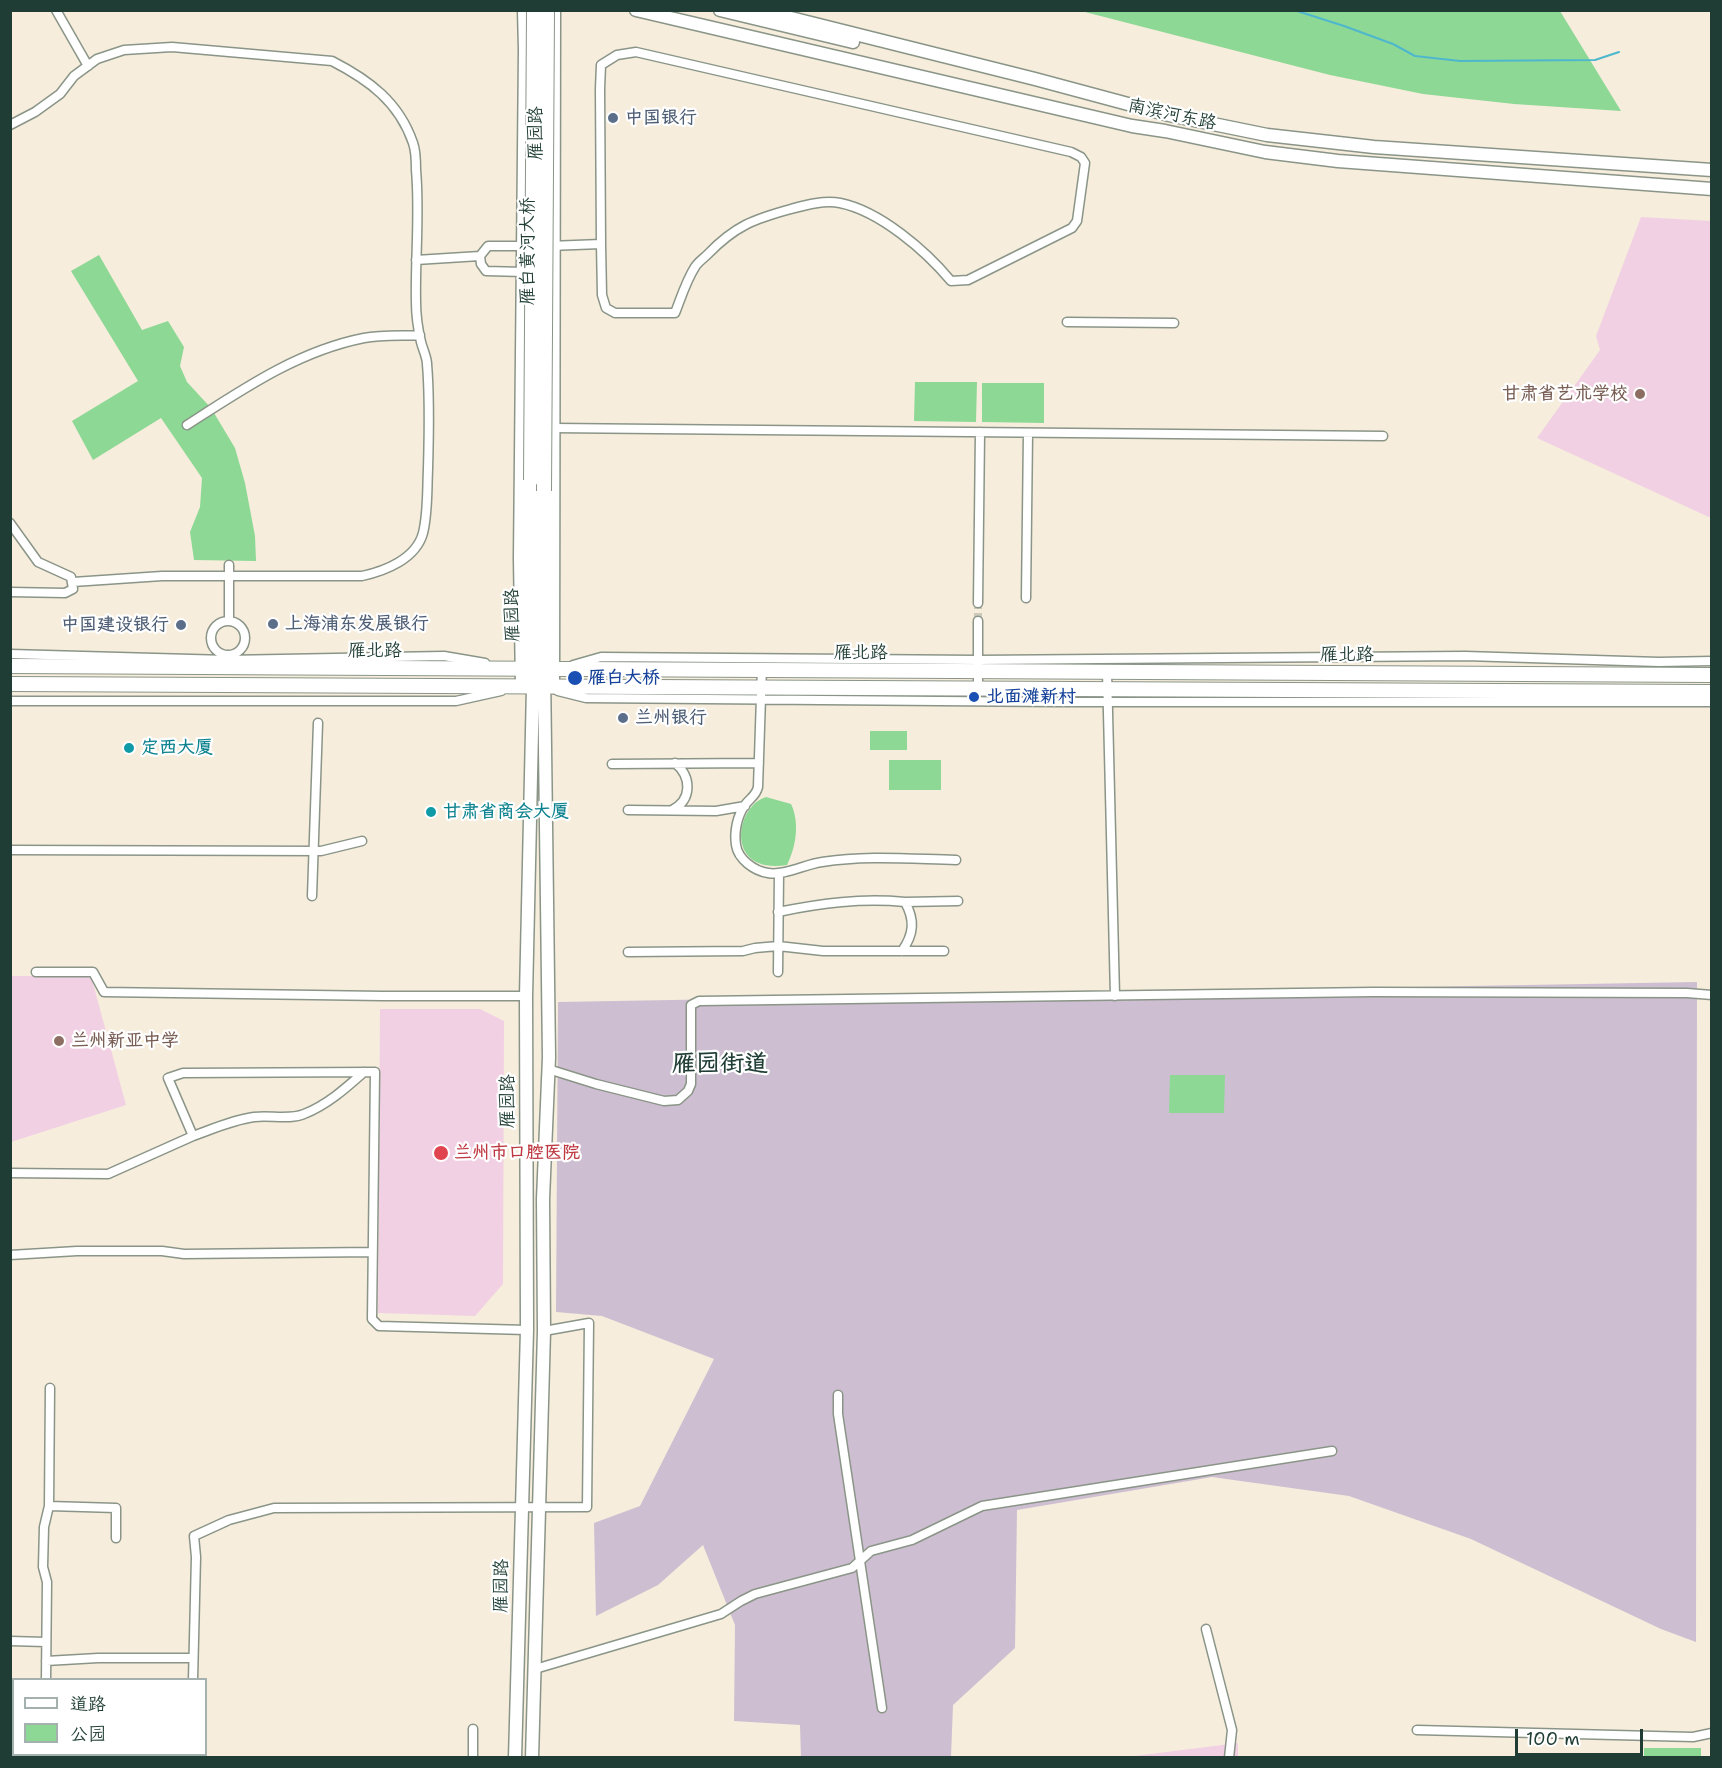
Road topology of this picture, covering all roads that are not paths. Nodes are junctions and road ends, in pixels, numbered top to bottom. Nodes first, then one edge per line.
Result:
1 (56, 10) edge
2 (524, 10) edge
3 (534, 10) edge
4 (547, 10) edge
5 (554, 10) edge
6 (636, 10) edge
7 (720, 10) edge
8 (759, 10) edge
9 (88, 66) junction
10 (1035, 79) junction
11 (1094, 94) junction
12 (1089, 114) junction
13 (10, 125) edge
14 (1709, 170) edge
15 (1707, 188) edge
16 (601, 244) junction
17 (524, 246) junction
18 (554, 246) junction
19 (480, 256) junction
20 (416, 260) junction
21 (524, 272) junction
22 (1067, 322) dead end
23 (1174, 323) dead end
24 (420, 335) junction
25 (187, 425) dead end
26 (553, 428) junction
27 (980, 432) junction
28 (1028, 433) junction
29 (1383, 436) dead end
30 (531, 480) joint
31 (544, 492) joint
32 (10, 523) edge
33 (229, 565) dead end
34 (228, 576) junction
35 (73, 582) junction
36 (10, 592) edge
37 (1026, 598) dead end
38 (978, 603) tunnel mouth
39 (229, 621) junction
40 (978, 621) tunnel mouth
41 (10, 654) edge
42 (228, 661) junction
43 (1712, 661) edge
44 (762, 664) junction
45 (10, 666) edge
46 (978, 666) junction
47 (538, 670) junction
48 (1107, 672) junction
49 (1712, 675) edge
50 (10, 684) edge
51 (226, 685) junction
52 (538, 687) junction
53 (1712, 692) edge
54 (761, 694) junction
55 (978, 695) junction
56 (1109, 696) junction
57 (10, 701) edge
58 (1712, 702) edge
59 (318, 723) dead end
60 (674, 763) junction
61 (759, 763) junction
62 (612, 764) dead end
63 (745, 806) junction
64 (628, 810) dead end
65 (670, 811) junction
66 (362, 840) dead end
67 (10, 850) edge
68 (314, 851) junction
69 (956, 860) dead end
70 (779, 874) junction
71 (312, 896) dead end
72 (958, 901) dead end
73 (905, 902) junction
74 (778, 912) junction
75 (778, 946) junction
76 (902, 951) junction
77 (944, 951) dead end
78 (628, 952) dead end
79 (36, 972) dead end
80 (778, 972) dead end
81 (1712, 995) edge
82 (526, 996) junction
83 (1115, 996) junction
84 (548, 1069) junction
85 (364, 1072) junction
86 (193, 1136) junction
87 (10, 1173) edge
88 (372, 1252) junction
89 (10, 1255) edge
90 (527, 1330) junction
91 (544, 1331) junction
92 (50, 1388) dead end
93 (838, 1395) dead end
94 (1332, 1451) dead end
95 (49, 1506) junction
96 (521, 1508) junction
97 (538, 1508) junction
98 (116, 1538) dead end
99 (861, 1560) junction
100 (1206, 1629) dead end
101 (10, 1641) edge
102 (46, 1642) junction
103 (193, 1658) junction
104 (46, 1661) junction
105 (535, 1669) junction
106 (46, 1678) edge
107 (193, 1678) edge
108 (882, 1708) dead end
109 (473, 1729) dead end
110 (1417, 1730) dead end
111 (1712, 1733) edge
112 (473, 1758) edge
113 (515, 1758) edge
114 (532, 1758) edge
115 (1229, 1758) edge

1 - 9 street
2 - 17 main road, 雁园路
3 - 30 main road, 雁白黄河大桥, bridge
4 - 31 main road, 雁白黄河大桥, bridge
5 - 18 main road, 雁园路
6 - 12 main road, 南滨河东路
7 - 10 main road
8 - 10 main road, 南滨河东路
9 - 13 street
9 - 20 street
10 - 11 main road, 南滨河东路
11 - 12 main road
11 - 14 main road, 南滨河东路
12 - 15 main road, 南滨河东路
14 - 15 main road
16 - 16 street
16 - 18 street
17 - 18 street
17 - 19 street
17 - 21 main road, 雁园路
18 - 26 main road, 雁园路
19 - 20 street
19 - 21 street
20 - 24 street
21 - 47 main road, 雁园路
22 - 23 street
24 - 25 street
24 - 34 street
26 - 27 street
26 - 47 main road, 雁园路
27 - 28 street
27 - 38 street
28 - 29 street
28 - 37 street
30 - 47 main road, 雁园路
31 - 47 main road, 雁园路
32 - 35 street
33 - 34 street
34 - 35 street
34 - 39 street
35 - 36 street
39 - 42 street
39 - 42 street
40 - 46 street
41 - 42 street
42 - 45 main road, 雁北路
42 - 47 main road, 雁北路
42 - 51 street
43 - 46 street
44 - 46 main road, 雁北路
44 - 47 main road, 雁北路
44 - 54 street
46 - 48 main road, 雁北路
46 - 55 street
47 - 52 main road, 雁园路
47 - 52 main road, 雁园路
48 - 49 main road, 雁北路
48 - 56 street
50 - 51 main road, 雁北路
51 - 52 main road, 雁北路
52 - 54 main road, 雁北路
52 - 57 street
52 - 82 main road, 雁园路
52 - 84 main road, 雁园路
53 - 56 main road, 雁北路
54 - 55 main road, 雁北路
54 - 61 street
55 - 56 main road, 雁北路
56 - 58 street
56 - 83 street
59 - 68 street
60 - 61 street
60 - 62 street
60 - 65 street
61 - 63 street
63 - 65 street
63 - 70 street
64 - 65 street
66 - 68 street
67 - 68 street
68 - 71 street
69 - 70 street
70 - 74 street
72 - 73 street
73 - 74 street
73 - 76 street
74 - 75 street
75 - 76 street
75 - 78 street
75 - 80 street
76 - 77 street
79 - 82 street
81 - 83 street
82 - 90 main road, 雁园路
83 - 84 street
84 - 91 main road, 雁园路
85 - 86 street
85 - 86 street
85 - 88 street
86 - 87 street
88 - 89 street
88 - 90 street
90 - 91 main road
90 - 96 main road, 雁园路
91 - 97 main road, 雁园路
91 - 97 street
92 - 95 street
93 - 99 street
94 - 99 street
95 - 98 street
95 - 102 street
96 - 97 street
96 - 103 street
96 - 113 main road, 雁园路
97 - 105 main road, 雁园路
99 - 105 street
99 - 108 street
100 - 115 street
101 - 102 street
102 - 104 street
103 - 104 street
103 - 107 street
104 - 106 street
105 - 114 main road, 雁园路
109 - 112 street
110 - 111 street

